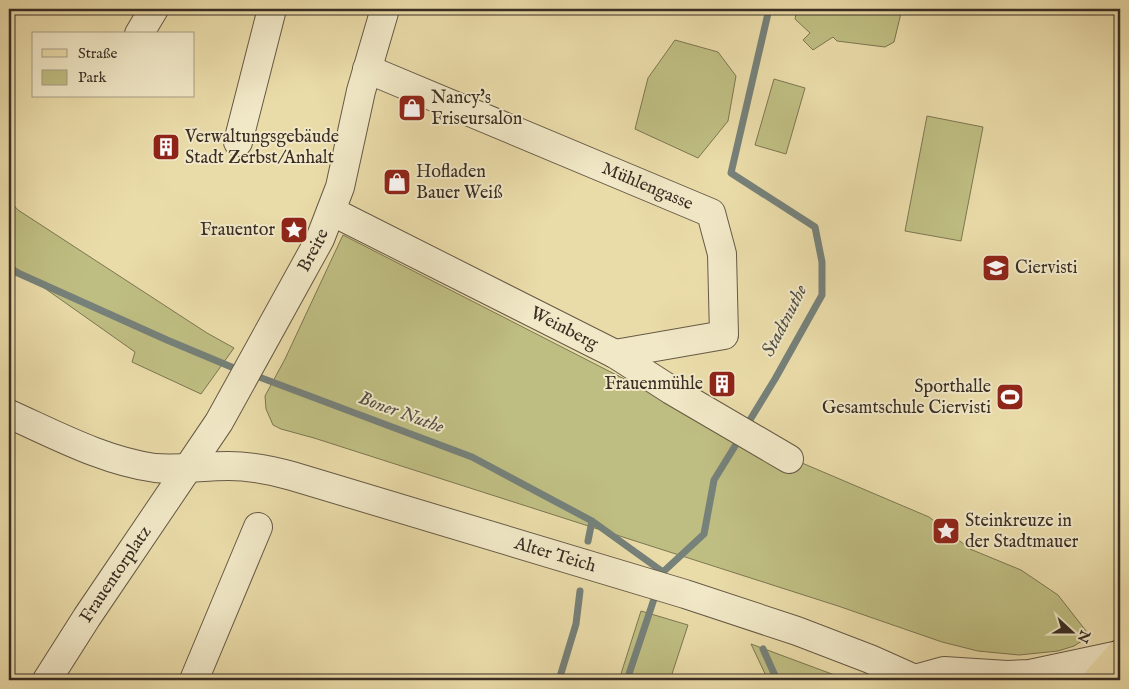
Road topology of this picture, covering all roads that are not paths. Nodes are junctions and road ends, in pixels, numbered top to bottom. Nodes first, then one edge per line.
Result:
1 (154, 9) edge
2 (272, 9) edge
3 (381, 10) edge
4 (140, 32) edge
5 (367, 68) junction
6 (238, 142) dead end
7 (332, 211) junction
8 (615, 354) junction
9 (9, 414) edge
10 (789, 459) dead end
11 (187, 469) junction
12 (258, 527) dead end
13 (1119, 654) edge
14 (48, 680) edge
15 (194, 680) edge
16 (916, 680) edge
17 (1097, 680) edge

1 - 4 street
2 - 6 street
3 - 5 street, Breite
5 - 7 street, Breite
5 - 8 street, Mühlengasse
7 - 8 street, Weinberg
7 - 11 street, Breite
8 - 10 street, Weinberg
9 - 11 street, Alter Teich
11 - 14 street, Frauentorplatz
11 - 16 street, Alter Teich
12 - 15 street
13 - 16 street, Alter Teich
13 - 17 main road

